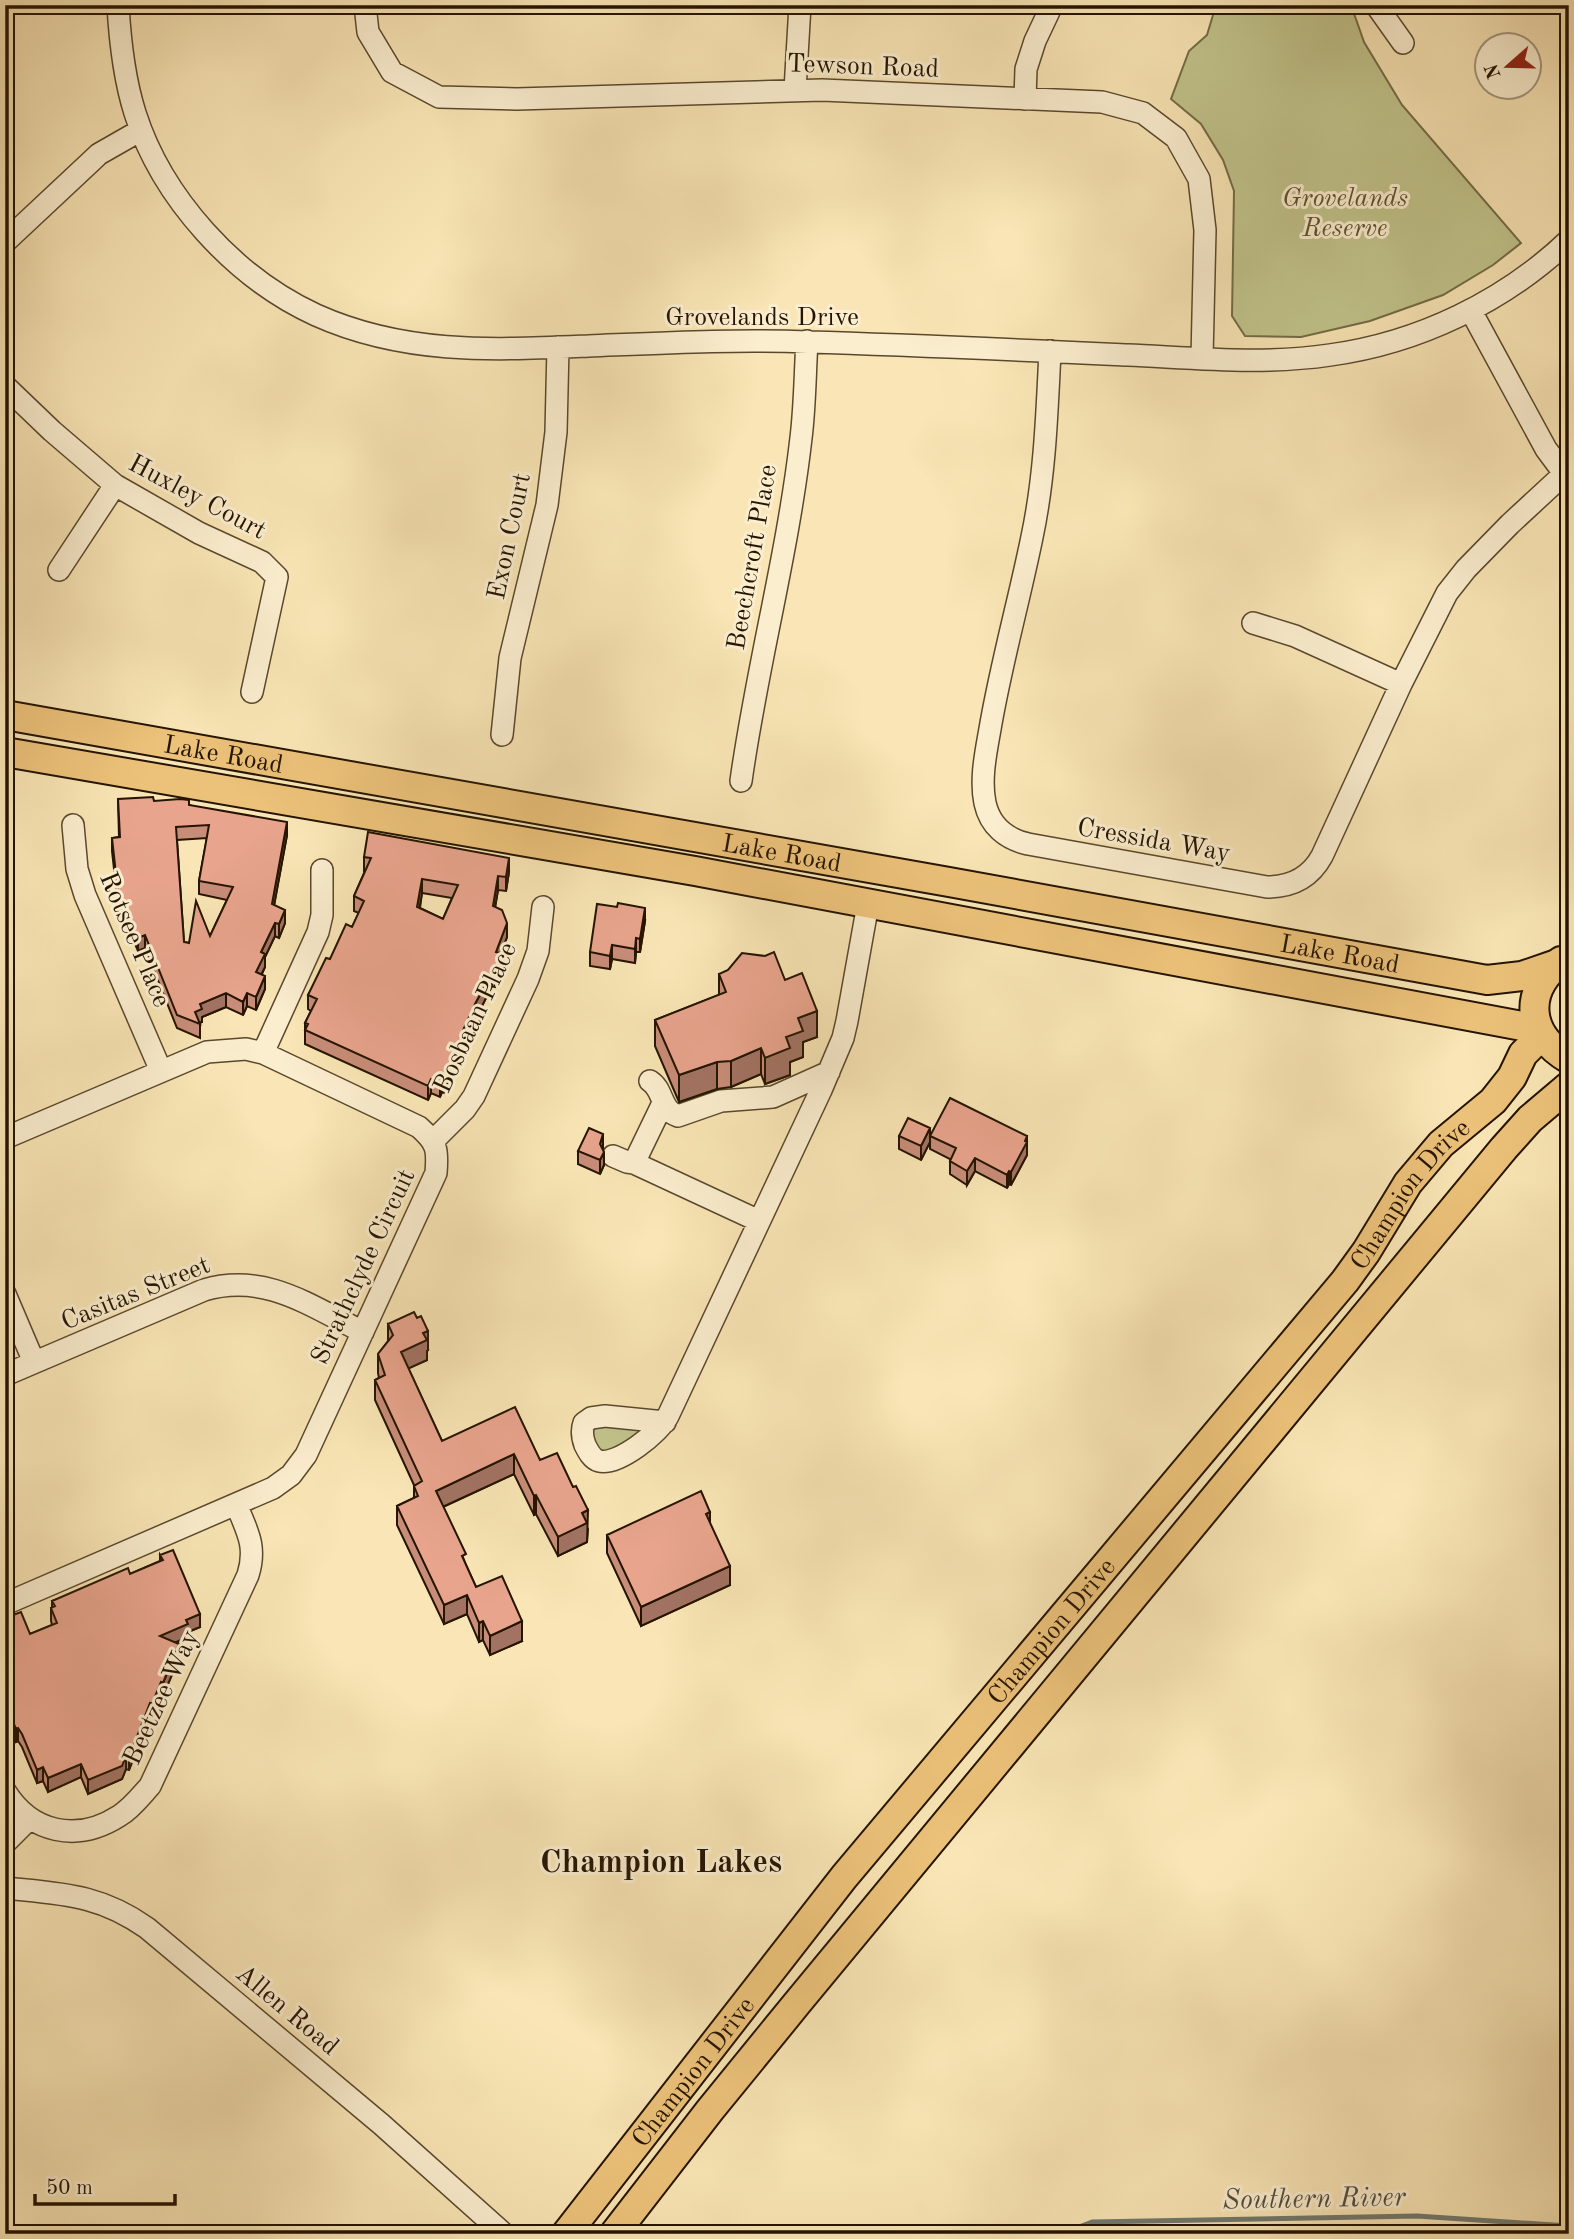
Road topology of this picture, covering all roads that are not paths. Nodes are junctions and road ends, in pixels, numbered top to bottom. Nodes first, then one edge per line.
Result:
1 (118, 5) edge
2 (365, 5) edge
3 (800, 5) edge
4 (1052, 5) edge
5 (1376, 5) edge
6 (1403, 43) dead end
7 (795, 90) junction
8 (1024, 99) junction
9 (141, 130) junction
10 (1569, 240) edge
11 (5, 242) edge
12 (1471, 311) junction
13 (807, 341) junction
14 (558, 347) junction
15 (1050, 351) junction
16 (1202, 358) junction
17 (5, 386) edge
18 (1567, 477) edge
19 (115, 485) junction
20 (59, 570) dead end
21 (1253, 623) dead end
22 (1402, 684) junction
23 (252, 692) dead end
24 (5, 715) edge
25 (502, 735) dead end
26 (5, 752) edge
27 (741, 781) dead end
28 (73, 825) dead end
29 (875, 869) junction
30 (322, 870) dead end
31 (868, 904) junction
32 (543, 907) dead end
33 (1563, 960) edge
34 (1540, 1032) junction
35 (263, 1053) junction
36 (1569, 1059) edge
37 (161, 1071) junction
38 (829, 1072) junction
39 (650, 1080) dead end
40 (1569, 1086) edge
41 (663, 1103) junction
42 (5, 1138) edge
43 (434, 1140) junction
44 (759, 1221) junction
45 (5, 1294) edge
46 (363, 1332) junction
47 (34, 1362) junction
48 (5, 1375) edge
49 (665, 1422) dead end
50 (236, 1504) junction
51 (5, 1604) edge
52 (5, 1791) edge
53 (29, 1819) junction
54 (5, 1843) edge
55 (5, 1888) edge
56 (504, 2234) edge
57 (566, 2234) edge
58 (614, 2234) edge

1 - 9 street, Grovelands Drive
2 - 7 street, Tewson Road
3 - 7 street
4 - 8 street
5 - 6 street
7 - 8 street, Tewson Road
8 - 16 street, Tewson Road
9 - 11 street
9 - 14 street, Grovelands Drive
10 - 12 street, Grovelands Drive
12 - 16 street, Grovelands Drive
12 - 18 street
13 - 14 street, Grovelands Drive
13 - 15 street, Grovelands Drive
13 - 27 street, Beechcroft Place
14 - 25 street, Exon Court
15 - 16 street, Grovelands Drive
15 - 22 street, Cressida Way
17 - 19 street, Huxley Court
18 - 22 street, Cressida Way
19 - 20 street
19 - 23 street, Huxley Court
21 - 22 street
24 - 29 main road, Lake Road
26 - 31 main road, Lake Road
28 - 37 street, Rotsee Place
29 - 31 main road
29 - 33 main road, Lake Road
30 - 35 street
31 - 34 main road, Lake Road
31 - 38 street
32 - 43 street, Bosbaan Place
33 - 34 main road
34 - 36 main road
34 - 57 main road, Champion Drive
35 - 37 street, Strathclyde Circuit
35 - 43 street, Strathclyde Circuit
37 - 42 street, Strathclyde Circuit
38 - 41 street
38 - 44 street
39 - 41 street
40 - 58 main road, Champion Drive
41 - 44 street
43 - 46 street, Strathclyde Circuit
44 - 49 street
45 - 47 street
46 - 47 street, Casitas Street
46 - 50 street, Strathclyde Circuit
47 - 48 street, Casitas Street
50 - 51 street, Strathclyde Circuit
50 - 53 street, Beetzee Way
52 - 53 street
53 - 54 street
55 - 56 street, Allen Road

